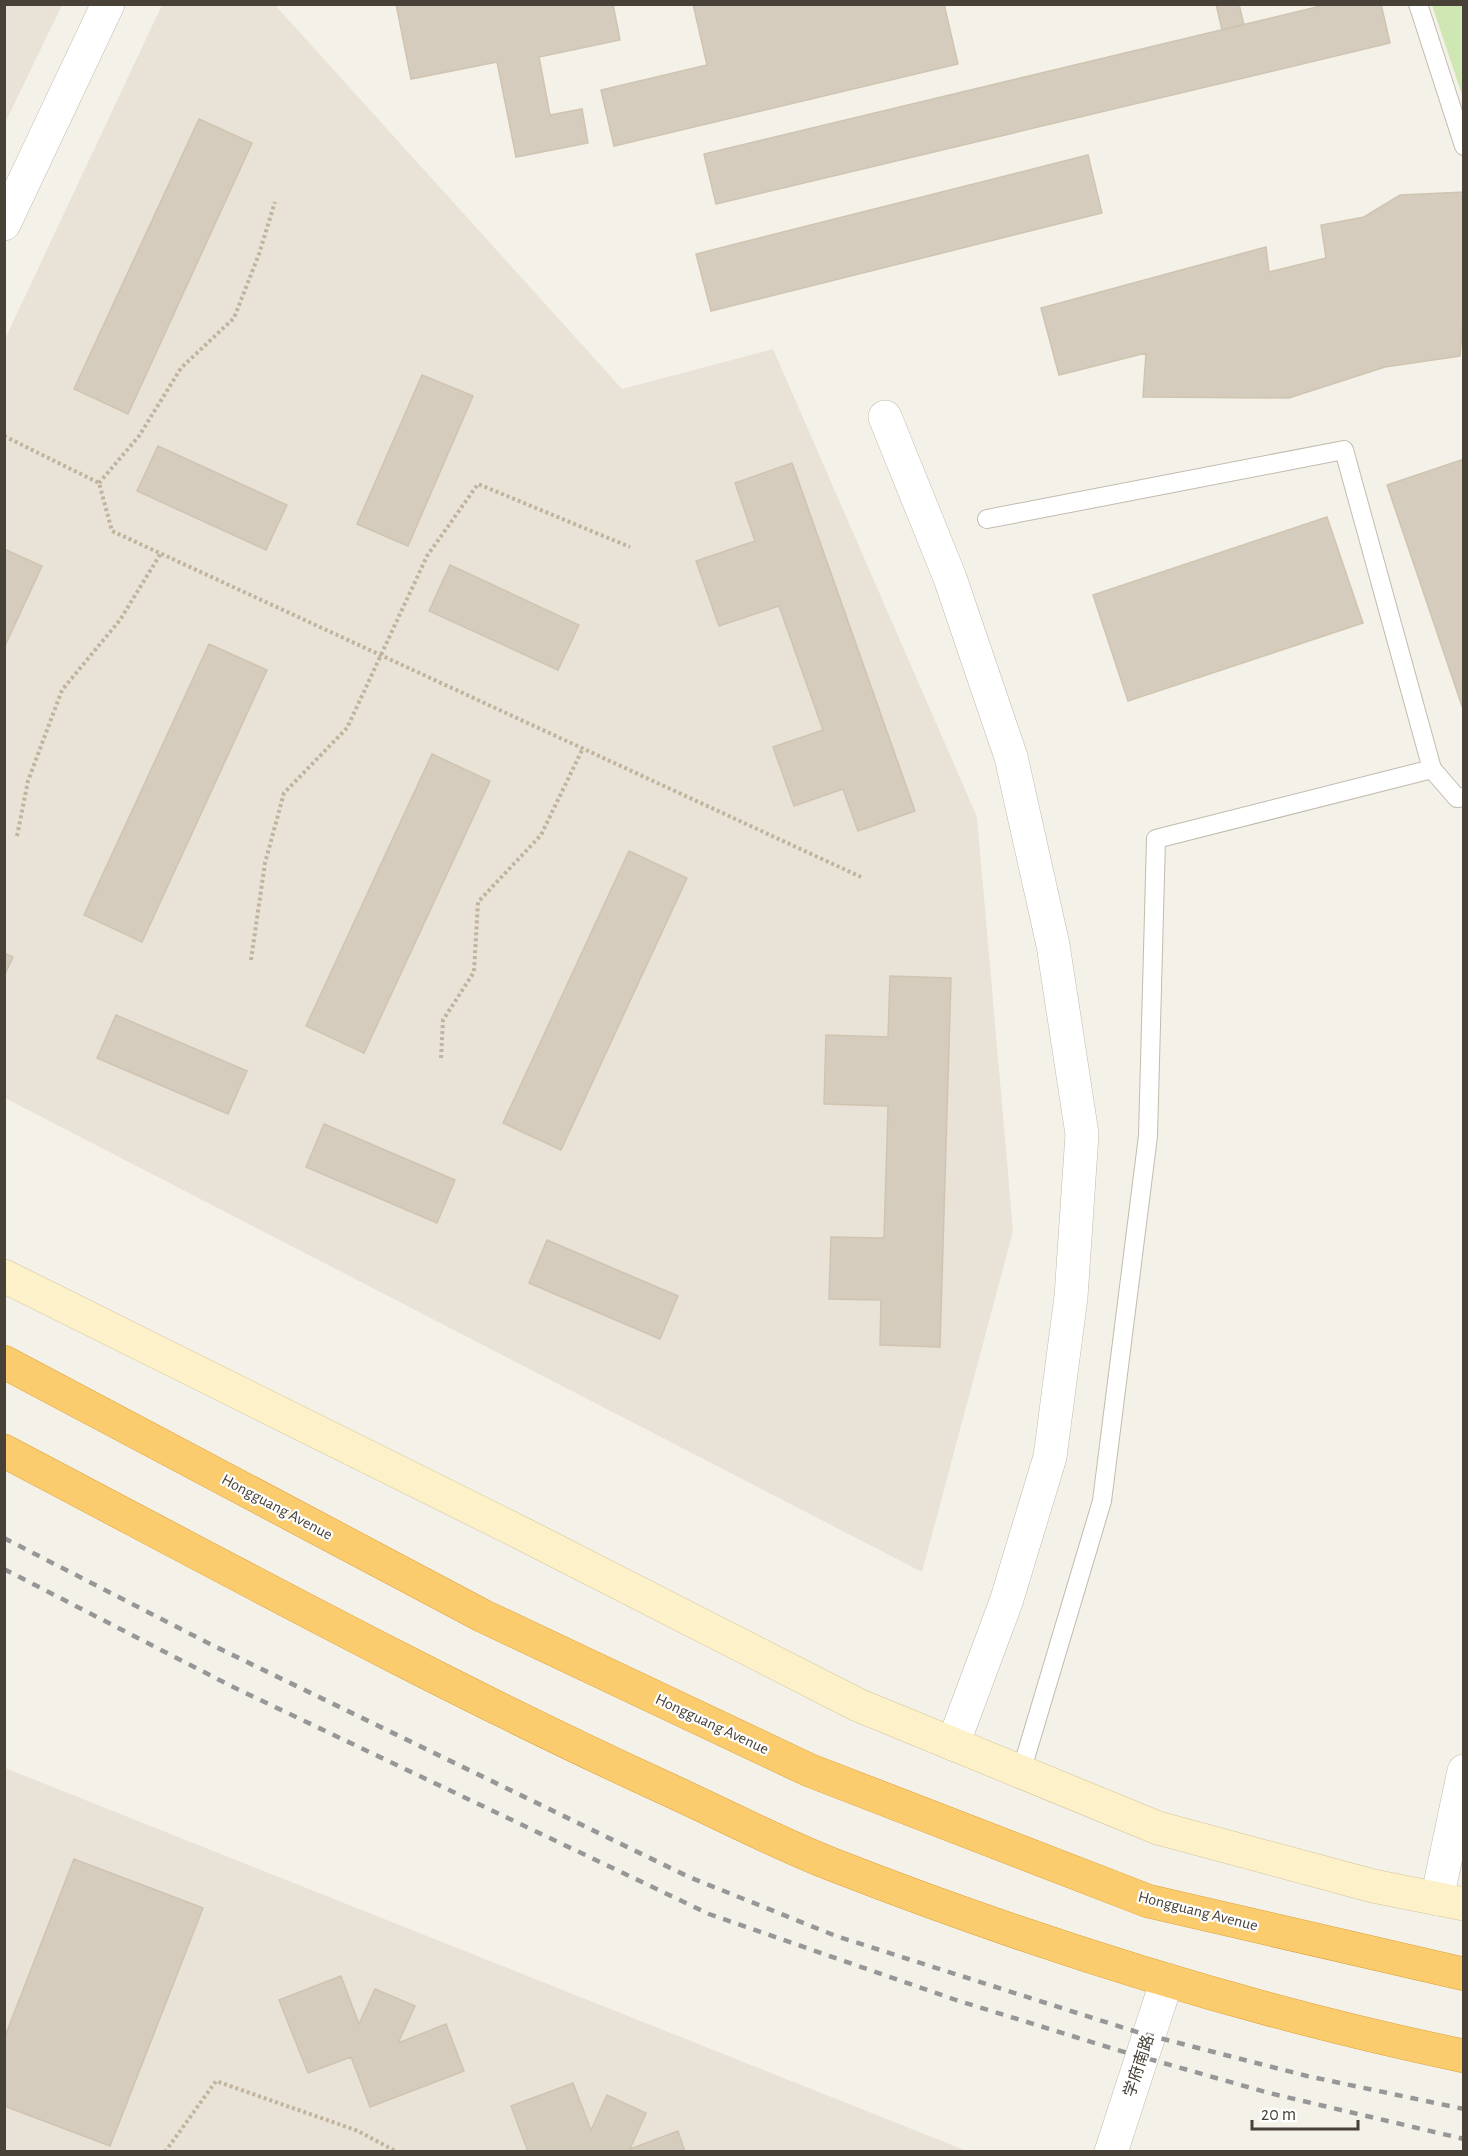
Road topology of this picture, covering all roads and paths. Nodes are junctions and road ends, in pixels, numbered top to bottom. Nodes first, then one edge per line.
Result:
1 (108, 4) edge
2 (1418, 4) edge
3 (1464, 146) edge
4 (275, 202) dead end
5 (4, 224) edge
6 (885, 417) dead end
7 (4, 436) edge
8 (99, 483) junction
9 (987, 519) dead end
10 (630, 547) dead end
11 (161, 554) junction
12 (382, 656) junction
13 (583, 748) junction
14 (1432, 769) junction
15 (1464, 797) edge
16 (17, 836) dead end
17 (861, 877) dead end
18 (251, 960) dead end
19 (441, 1058) dead end
20 (4, 1276) edge
21 (4, 1362) edge
22 (4, 1451) edge
23 (953, 1744) junction
24 (1464, 1771) edge
25 (1022, 1772) junction
26 (1450, 1902) edge
27 (1464, 1974) edge
28 (1167, 1980) junction
29 (1464, 2056) edge
30 (165, 2151) edge
31 (397, 2151) edge
32 (1111, 2151) edge

1 - 5 street
2 - 3 lane
4 - 8 path
6 - 23 street
7 - 8 path
8 - 11 path
9 - 14 lane
10 - 12 path
11 - 12 path
11 - 16 path
12 - 13 path
12 - 18 path
13 - 17 path
13 - 19 path
14 - 15 lane
14 - 25 lane
20 - 23 main road
21 - 27 highway, Hongguang Avenue
22 - 28 highway
23 - 25 main road
24 - 26 street
25 - 26 main road
28 - 29 highway
28 - 32 street, 学府南路
30 - 31 path

